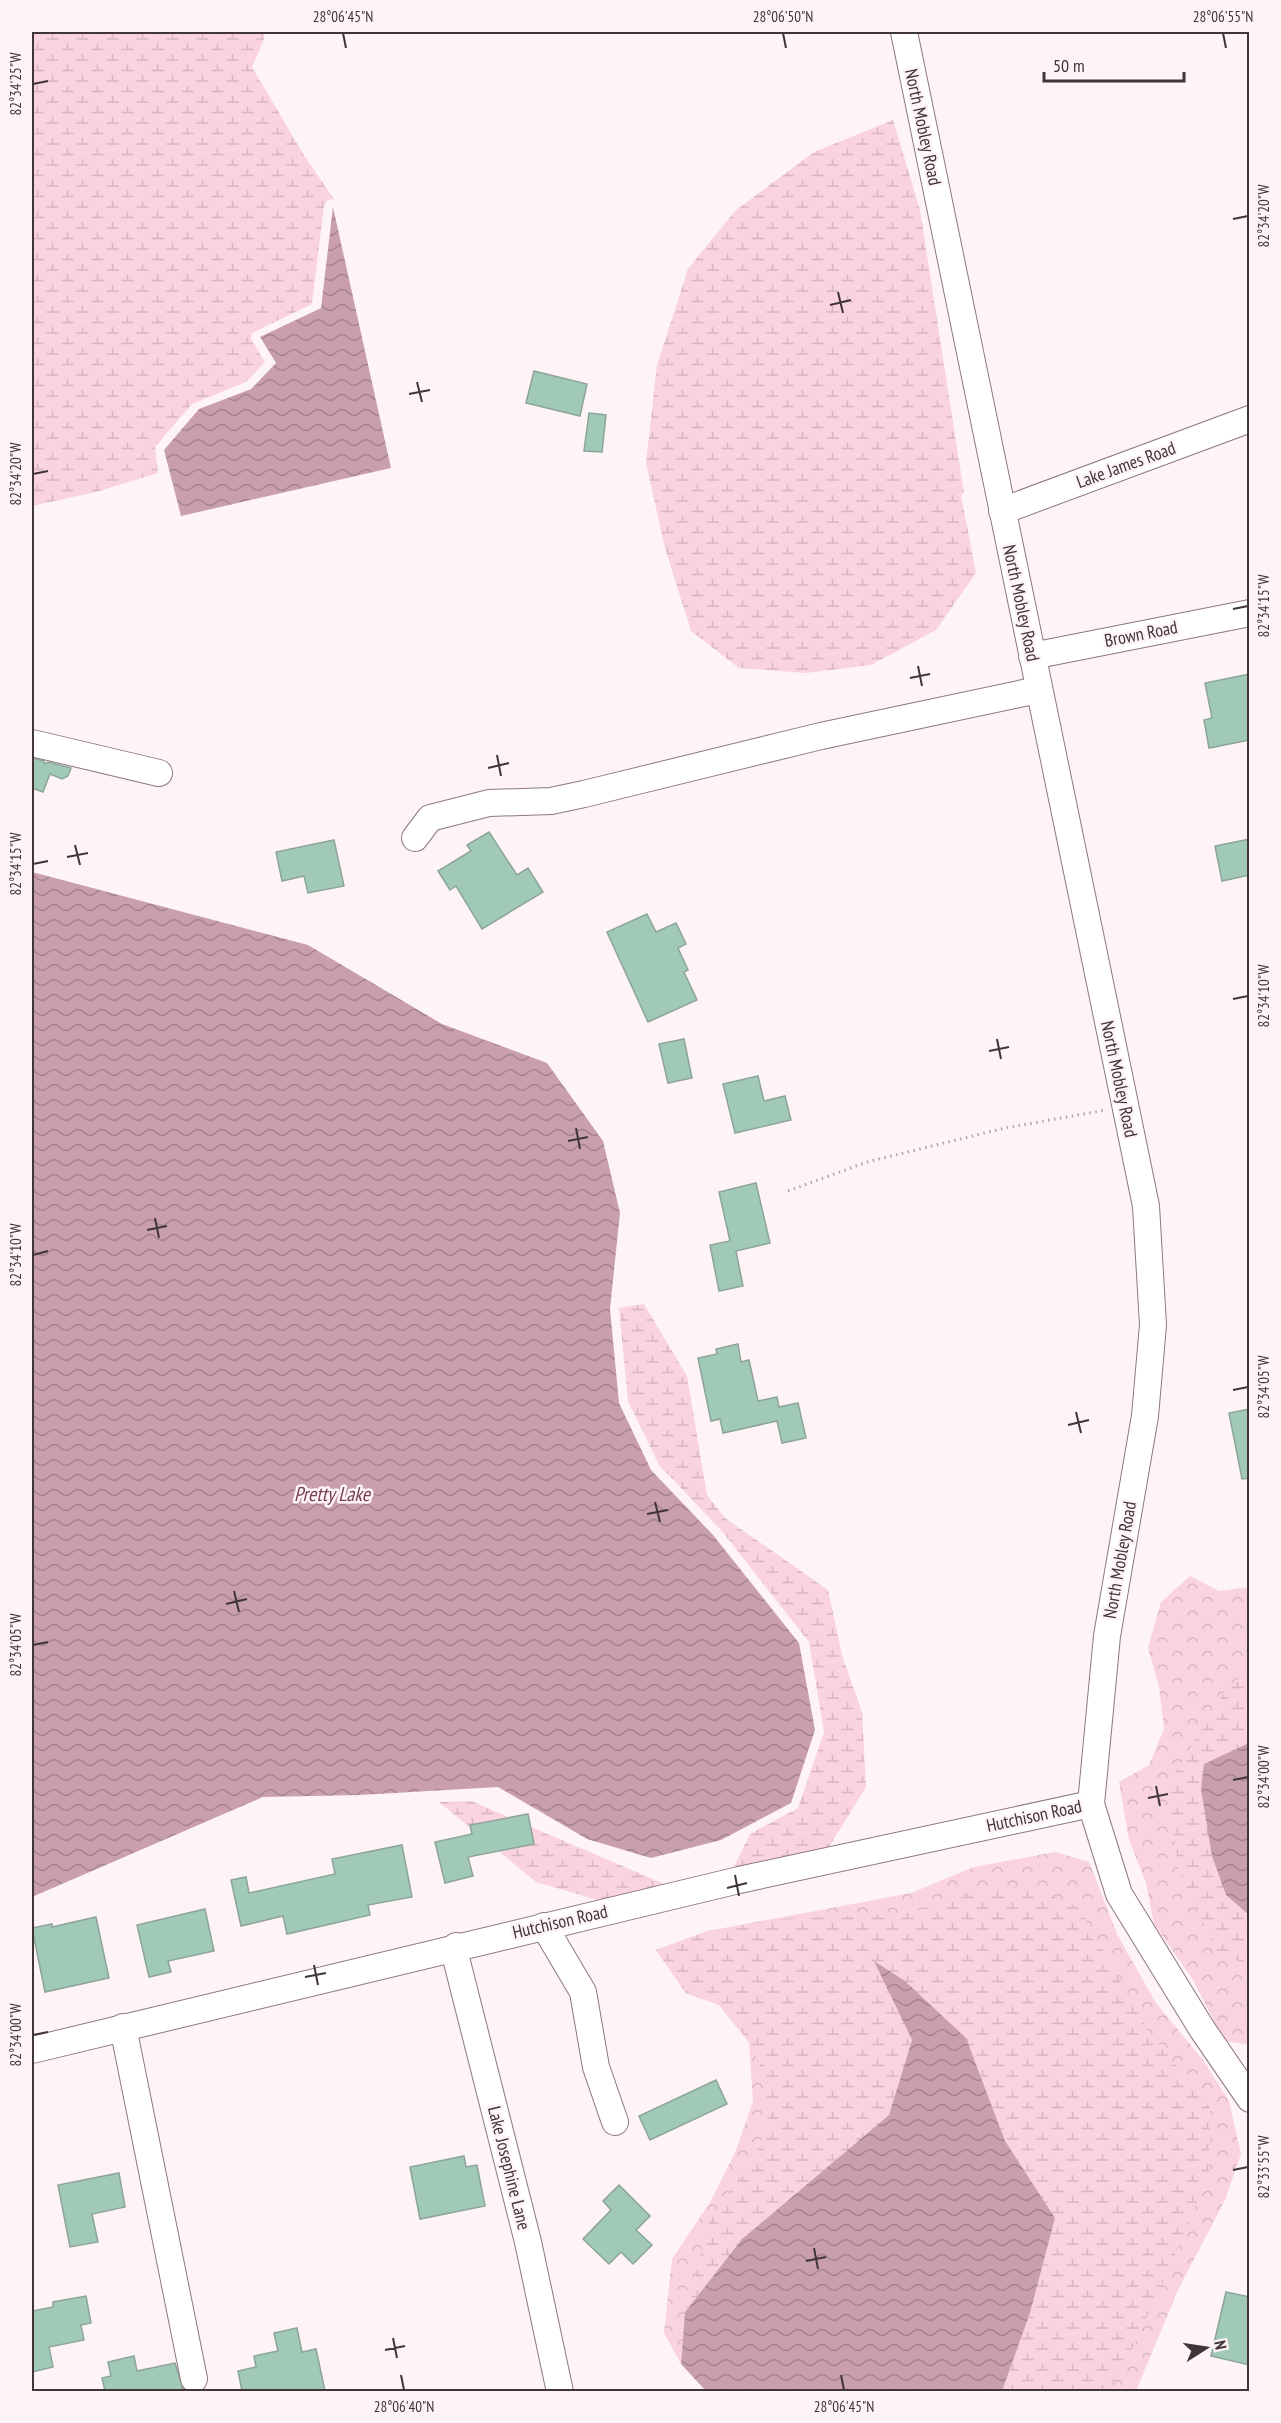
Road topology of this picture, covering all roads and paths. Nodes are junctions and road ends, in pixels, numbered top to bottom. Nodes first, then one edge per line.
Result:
1 (903, 32) edge
2 (1250, 419) edge
3 (1002, 511) junction
4 (1250, 613) edge
5 (1032, 656) junction
6 (1038, 690) junction
7 (32, 743) edge
8 (159, 772) dead end
9 (415, 838) dead end
10 (1125, 1106) junction
11 (788, 1191) dead end
12 (1091, 1804) junction
13 (544, 1926) junction
14 (456, 1946) junction
15 (123, 2027) junction
16 (32, 2050) edge
17 (1250, 2099) edge
18 (615, 2122) dead end
19 (194, 2379) dead end
20 (560, 2391) edge

1 - 3 street, North Mobley Road
2 - 3 street, Lake James Road
3 - 5 street, North Mobley Road
4 - 5 street, Brown Road
5 - 6 street, North Mobley Road
6 - 9 street
6 - 10 street, North Mobley Road
7 - 8 street
10 - 11 path
10 - 12 street, North Mobley Road
12 - 13 street, Hutchison Road
12 - 17 street, North Mobley Road
13 - 14 street, Hutchison Road
13 - 18 street
14 - 15 street, Hutchison Road
14 - 20 street, Lake Josephine Lane
15 - 16 street, Hutchison Road
15 - 19 street

